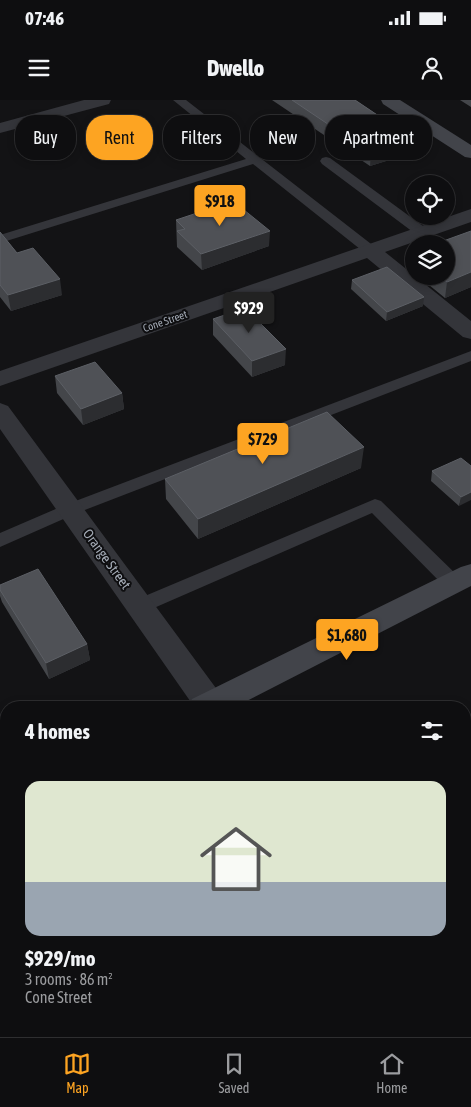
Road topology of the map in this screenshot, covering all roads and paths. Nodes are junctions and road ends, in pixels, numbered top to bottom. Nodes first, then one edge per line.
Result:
1 (103, 100) edge
2 (179, 100) edge
3 (389, 100) edge
4 (0, 128) edge
5 (471, 154) edge
6 (250, 156) edge
7 (255, 160) joint
8 (326, 161) dead end
9 (471, 215) edge
10 (422, 232) junction
11 (0, 239) edge
12 (370, 250) junction
13 (471, 332) edge
14 (471, 356) edge
15 (0, 379) edge
16 (0, 411) edge
17 (71, 509) junction
18 (0, 540) edge
19 (462, 579) edge
20 (140, 606) junction
21 (206, 701) edge
22 (219, 701) edge

1 - 4 street
2 - 6 lane
3 - 5 main road
7 - 11 lane
7 - 12 lane
8 - 10 lane
9 - 10 street, Cone Street
10 - 12 street, Cone Street
12 - 13 street
12 - 15 street, Cone Street
14 - 17 lane
16 - 17 street, Orange Street
17 - 18 lane
17 - 20 street, Orange Street
19 - 20 lane
19 - 22 main road
20 - 21 street, Orange Street

